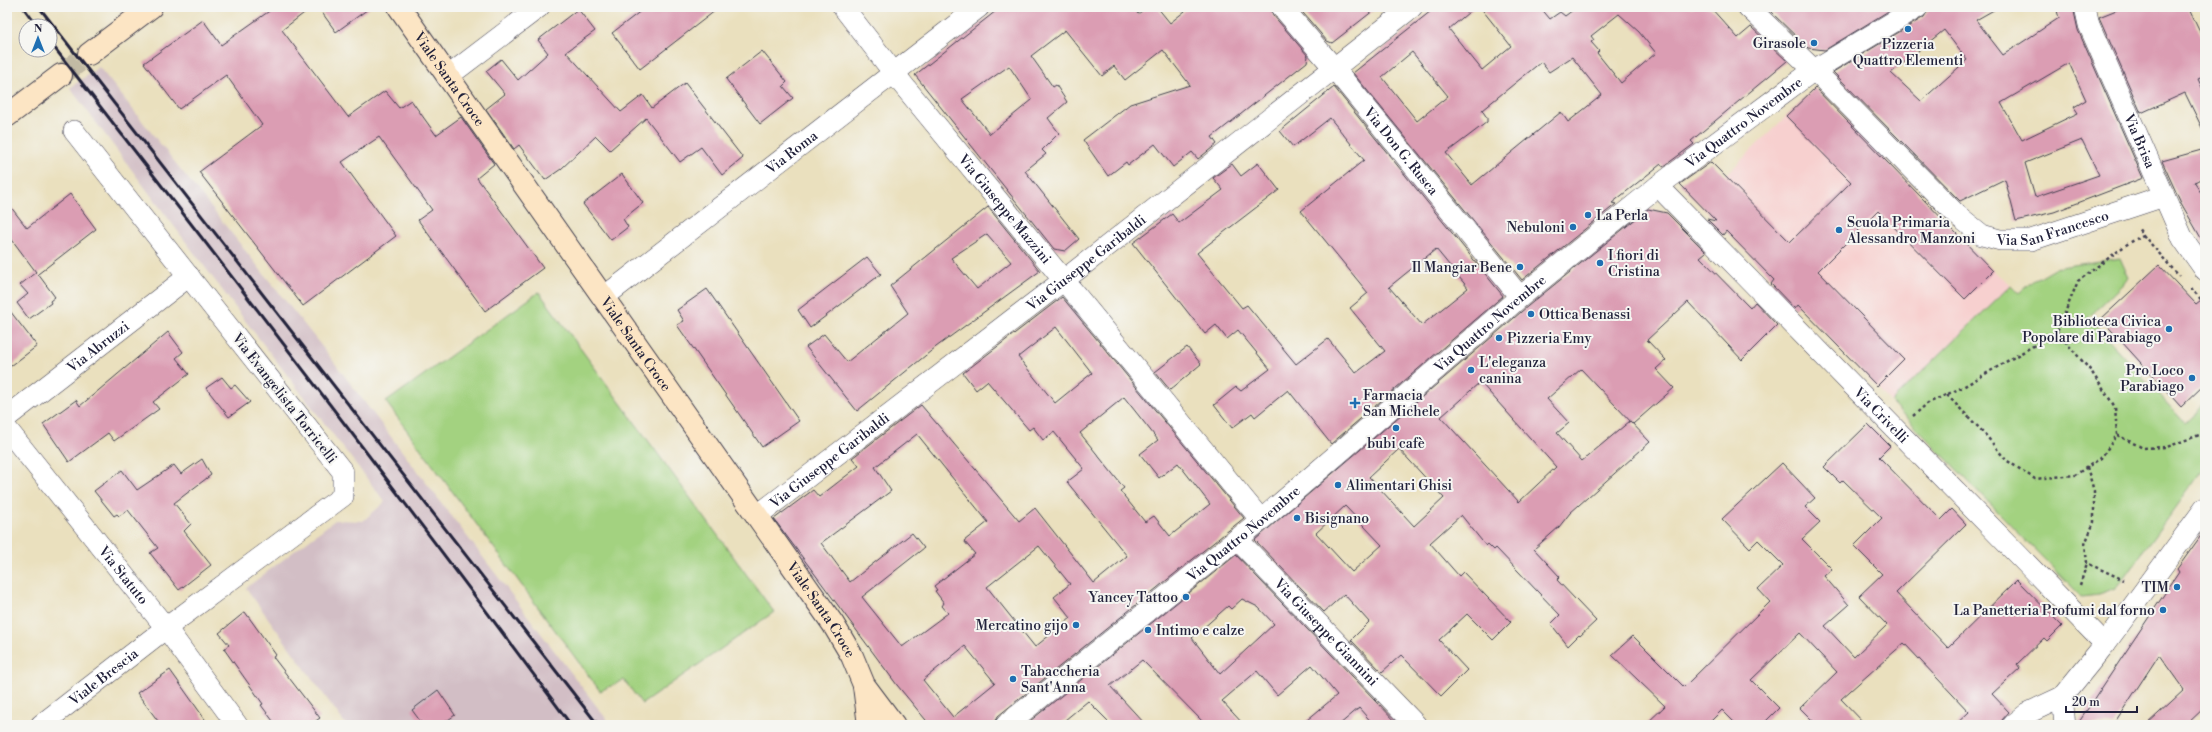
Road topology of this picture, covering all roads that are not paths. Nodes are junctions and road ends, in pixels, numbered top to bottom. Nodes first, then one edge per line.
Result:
1 (151, 7) edge
2 (399, 7) edge
3 (539, 7) edge
4 (843, 7) edge
5 (979, 7) edge
6 (1282, 7) edge
7 (1412, 7) edge
8 (1748, 7) edge
9 (1918, 7) edge
10 (2085, 7) edge
11 (89, 54) tunnel mouth
12 (1334, 68) junction
13 (1814, 70) junction
14 (895, 73) junction
15 (61, 75) tunnel mouth
16 (447, 77) junction
17 (7, 116) edge
18 (74, 131) dead end
19 (1658, 186) junction
20 (2164, 196) junction
21 (2205, 270) edge
22 (189, 276) junction
23 (1064, 280) junction
24 (604, 297) junction
25 (1520, 297) junction
26 (7, 417) edge
27 (7, 429) edge
28 (2205, 508) edge
29 (758, 515) junction
30 (1260, 520) junction
31 (1237, 539) junction
32 (166, 628) junction
33 (2105, 644) junction
34 (864, 685) junction
35 (2062, 697) junction
36 (41, 725) edge
37 (237, 725) edge
38 (870, 725) edge
39 (894, 725) edge
40 (1006, 725) edge
41 (1416, 725) edge
42 (2012, 725) edge
43 (2065, 725) edge

1 - 11 street
2 - 16 street, Viale Santa Croce
3 - 16 street
4 - 14 street, Via Giuseppe Mazzini
5 - 14 street, Via Roma
6 - 12 street, Via Don G. Rusca
7 - 12 street, Via Giuseppe Garibaldi
8 - 13 street, Via San Francesco
9 - 13 street, Via Quattro Novembre
10 - 20 street, Via Brisa
12 - 23 street, Via Giuseppe Garibaldi
12 - 25 street, Via Don G. Rusca
13 - 19 street, Via Quattro Novembre
13 - 20 street, Via San Francesco
14 - 23 street, Via Giuseppe Mazzini
14 - 24 street, Via Roma
15 - 17 street
16 - 24 street, Viale Santa Croce
18 - 22 street, Via Evangelista Torricelli
19 - 25 street, Via Quattro Novembre
19 - 33 street, Via Crivelli
20 - 21 street, Via Brisa
22 - 26 street, Via Abruzzi
22 - 32 street, Via Evangelista Torricelli
23 - 29 street, Via Giuseppe Garibaldi
23 - 30 street, Via Giuseppe Mazzini
24 - 29 street, Viale Santa Croce
25 - 30 street, Via Quattro Novembre
27 - 32 street, Via Statuto
28 - 33 street
29 - 34 street, Viale Santa Croce
30 - 31 street, Via Quattro Novembre
31 - 40 street, Via Quattro Novembre
31 - 41 street, Via Giuseppe Giannini
32 - 36 street, Viale Brescia
32 - 37 street, Via Statuto
33 - 35 street
34 - 38 street, Viale Santa Croce
34 - 39 street, Viale Santa Croce
35 - 42 street
35 - 43 street

